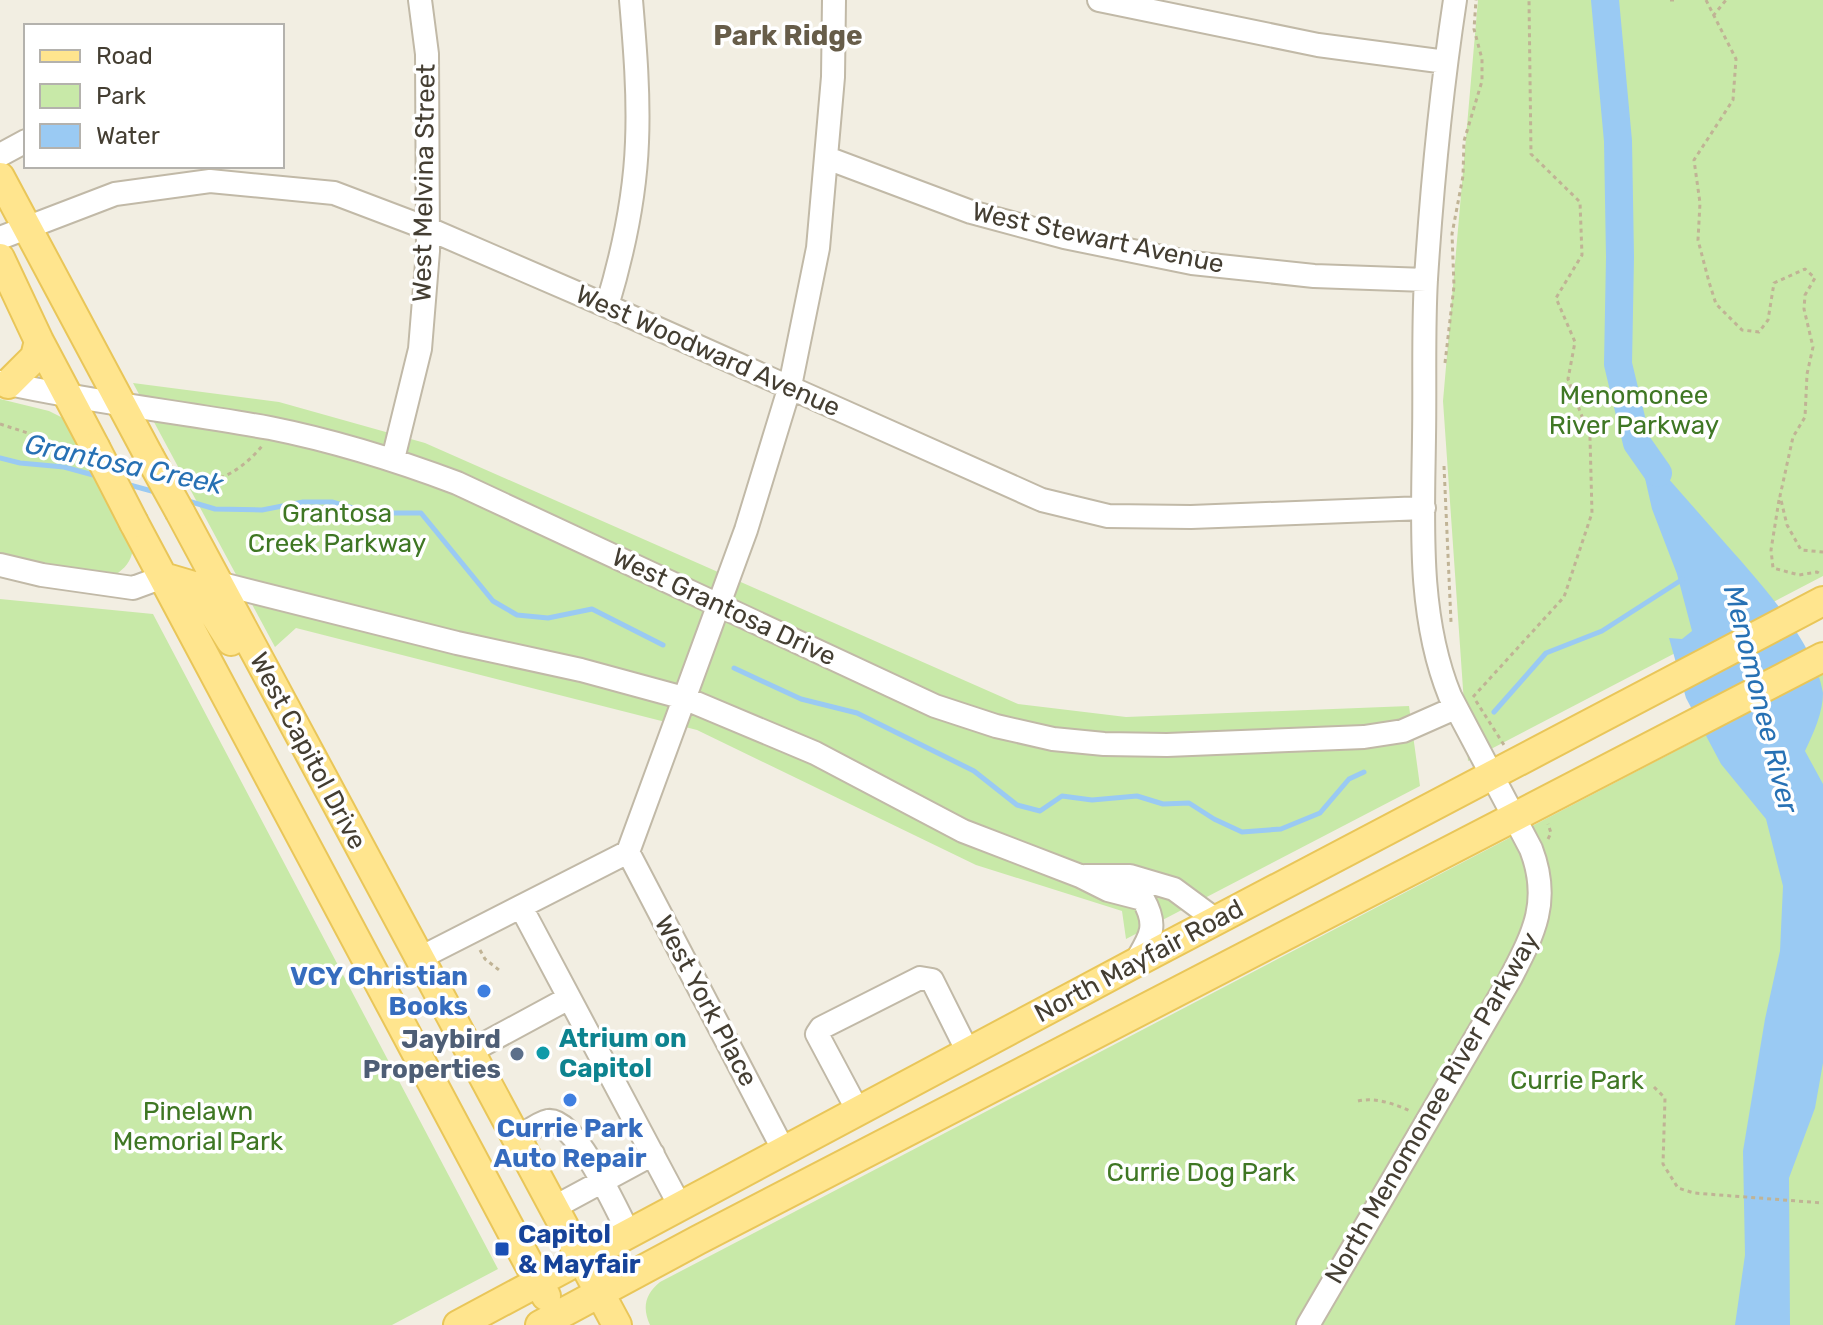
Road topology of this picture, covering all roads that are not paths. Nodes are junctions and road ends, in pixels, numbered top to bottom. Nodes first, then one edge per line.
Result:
1 (420, 0) edge
2 (631, 0) edge
3 (834, 0) edge
4 (1099, 0) edge
5 (1455, 0) edge
6 (1446, 62) junction
7 (24, 142) edge
8 (0, 155) edge
9 (827, 158) junction
10 (0, 177) edge
11 (27, 227) junction
12 (429, 229) junction
13 (0, 238) edge
14 (0, 258) edge
15 (1426, 280) junction
16 (607, 306) junction
17 (39, 341) junction
18 (4, 383) edge
19 (790, 386) junction
20 (69, 397) junction
21 (122, 404) junction
22 (393, 459) junction
23 (1424, 508) junction
24 (185, 522) junction
25 (0, 565) edge
26 (163, 577) junction
27 (218, 583) junction
28 (718, 604) junction
29 (1811, 608) edge
30 (256, 655) junction
31 (1822, 657) edge
32 (684, 698) junction
33 (1464, 702) junction
34 (1492, 776) junction
35 (1515, 817) junction
36 (628, 852) junction
37 (1080, 876) junction
38 (521, 907) junction
39 (1216, 920) junction
40 (418, 959) junction
41 (1135, 963) junction
42 (569, 998) junction
43 (469, 1052) junction
44 (968, 1052) junction
45 (858, 1111) junction
46 (516, 1139) junction
47 (784, 1151) junction
48 (653, 1154) junction
49 (601, 1182) junction
50 (680, 1206) junction
51 (553, 1208) junction
52 (629, 1234) junction
53 (581, 1260) junction
54 (539, 1282) junction
55 (598, 1292) junction
56 (553, 1322) edge
57 (458, 1325) edge
58 (617, 1325) edge
59 (1308, 1325) edge

1 - 12 street, West Melvina Street
2 - 16 street
3 - 9 street
4 - 6 street
5 - 6 street, North Menomonee River Parkway
6 - 15 street, North Menomonee River Parkway
7 - 8 street
9 - 15 street, West Stewart Avenue
9 - 19 street
10 - 11 main road, West Capitol Drive
11 - 12 street, West Woodward Avenue
11 - 13 street, West Woodward Avenue
11 - 21 main road, West Capitol Drive
12 - 16 street, West Woodward Avenue
12 - 22 street, West Melvina Street
14 - 17 main road, West Capitol Drive
15 - 23 street, North Menomonee River Parkway
16 - 19 street, West Woodward Avenue
17 - 18 main road
17 - 20 main road, West Capitol Drive
18 - 20 street, West Grantosa Drive
19 - 23 street, West Woodward Avenue
19 - 28 street
20 - 21 street, West Grantosa Drive
20 - 26 main road, West Capitol Drive, bridge
21 - 22 street, West Grantosa Drive
21 - 24 main road, West Capitol Drive, bridge
22 - 28 street, West Grantosa Drive
23 - 33 street, North Menomonee River Parkway
24 - 26 main road
24 - 27 main road, West Capitol Drive
25 - 26 street
26 - 30 main road
26 - 54 main road, West Capitol Drive
27 - 30 main road, West Capitol Drive
27 - 32 street
28 - 32 street
28 - 33 street, West Grantosa Drive
29 - 34 main road, North Mayfair Road
30 - 40 main road, West Capitol Drive
31 - 35 main road, North Mayfair Road
32 - 36 street
32 - 37 street
33 - 34 street, North Menomonee River Parkway
34 - 35 street, North Menomonee River Parkway
34 - 39 main road, North Mayfair Road
35 - 55 main road, North Mayfair Road
35 - 59 street, North Menomonee River Parkway
36 - 38 street
36 - 47 street, West York Place
37 - 39 street
37 - 41 street
38 - 40 street
38 - 42 street
39 - 41 main road, North Mayfair Road
40 - 43 main road, West Capitol Drive
41 - 44 main road, North Mayfair Road
42 - 43 street
42 - 48 street
43 - 46 main road, West Capitol Drive
44 - 45 main road, North Mayfair Road
44 - 45 street
45 - 47 main road, North Mayfair Road
46 - 49 street
46 - 51 main road, West Capitol Drive
47 - 50 main road, North Mayfair Road
48 - 49 street
48 - 50 street
49 - 51 street
49 - 52 street
50 - 52 main road, North Mayfair Road
51 - 53 main road, West Capitol Drive
52 - 53 main road, North Mayfair Road
53 - 54 main road, North Mayfair Road
53 - 55 main road, West Capitol Drive
54 - 56 main road, West Capitol Drive
54 - 57 main road, North Mayfair Road
55 - 56 main road, North Mayfair Road
55 - 58 main road, West Capitol Drive

